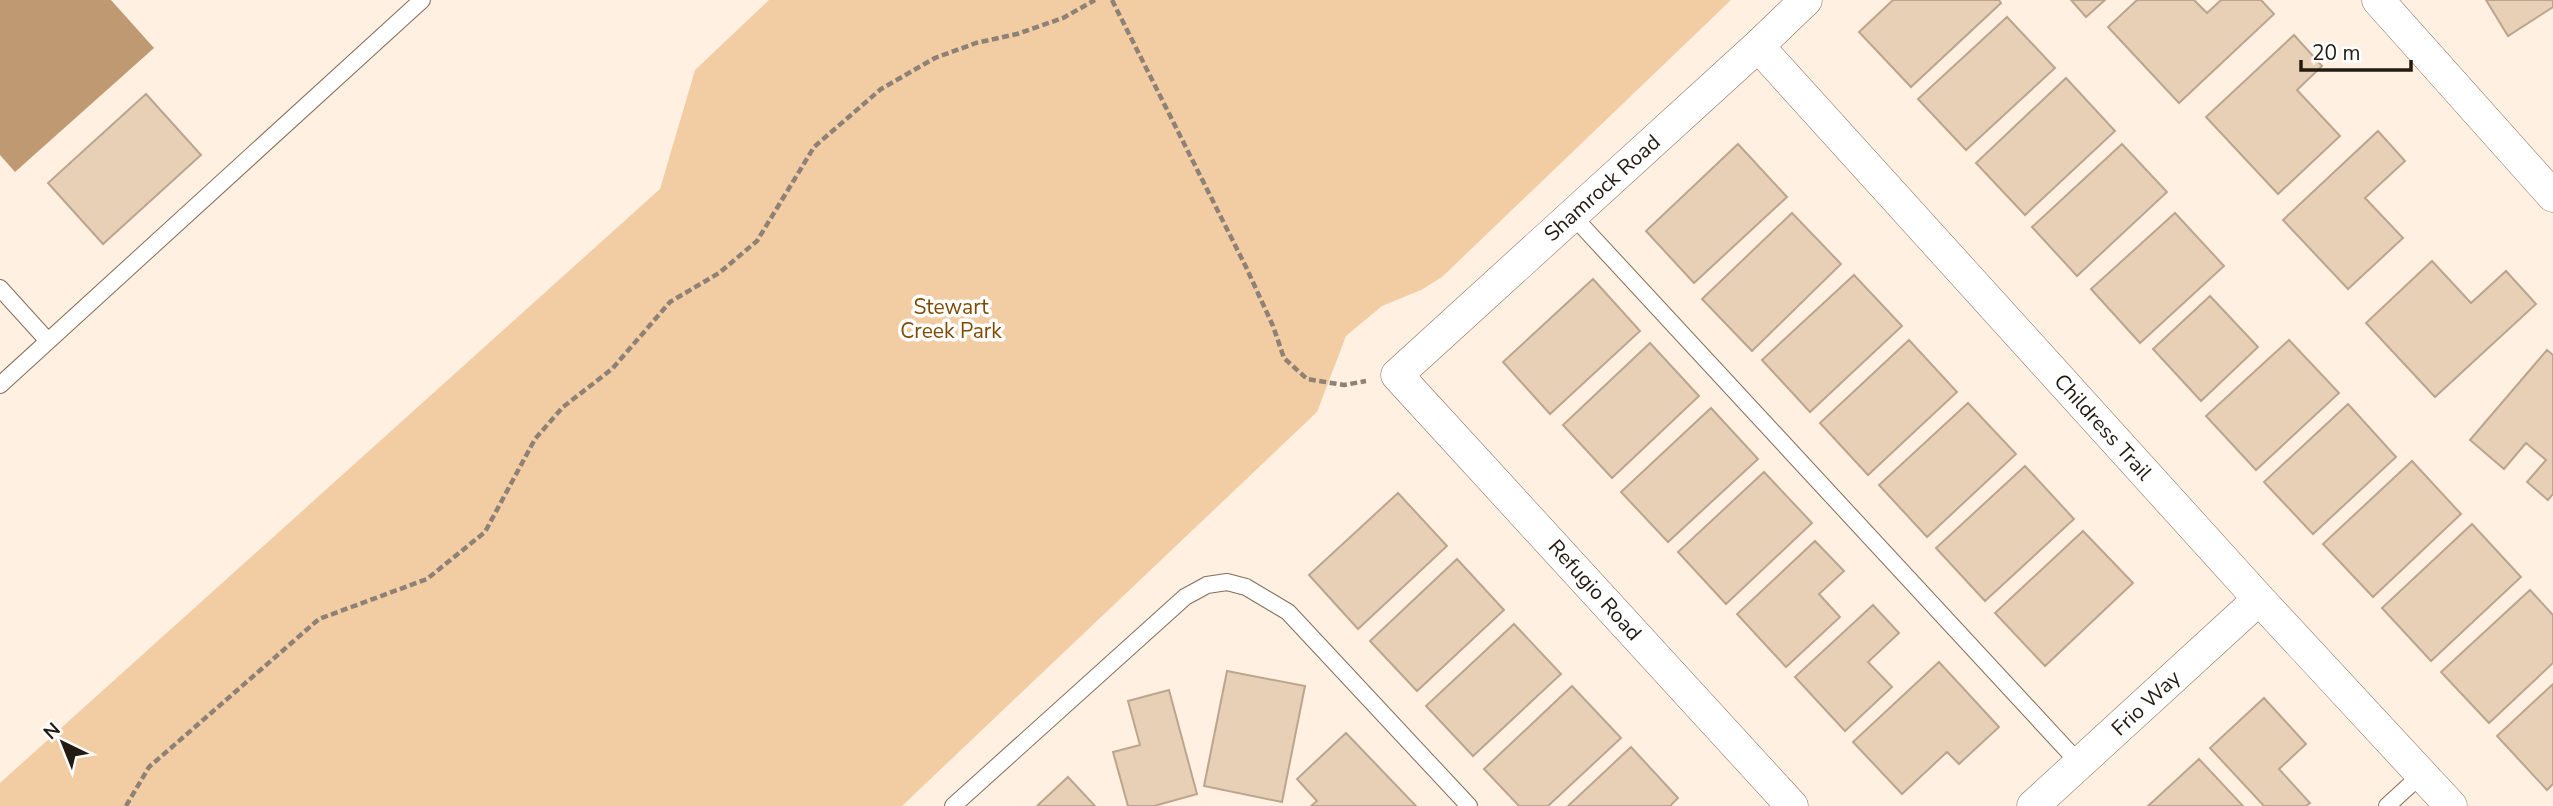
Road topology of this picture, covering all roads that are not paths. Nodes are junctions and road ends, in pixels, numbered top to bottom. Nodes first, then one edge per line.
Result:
1 (422, 0) edge
2 (1806, 0) edge
3 (2378, 0) edge
4 (1758, 47) junction
5 (2553, 196) edge
6 (1573, 215) junction
7 (0, 288) edge
8 (48, 341) junction
9 (1397, 375) joint
10 (0, 385) edge
11 (2259, 599) junction
12 (2080, 764) junction
13 (2422, 774) junction
14 (953, 806) edge
15 (1469, 806) edge
16 (1792, 806) edge
17 (2034, 806) edge
18 (2387, 806) edge
19 (2451, 806) edge

1 - 8 lane
2 - 4 street, Shamrock Road
3 - 5 street
4 - 6 street, Shamrock Road
4 - 11 street, Childress Trail
6 - 9 street, Shamrock Road
6 - 12 lane
7 - 8 lane
8 - 10 lane
9 - 16 street, Refugio Road
11 - 12 street, Frio Way
11 - 13 street, Childress Trail
12 - 17 street, Frio Way
13 - 18 lane
13 - 19 street, Childress Trail
14 - 15 lane

